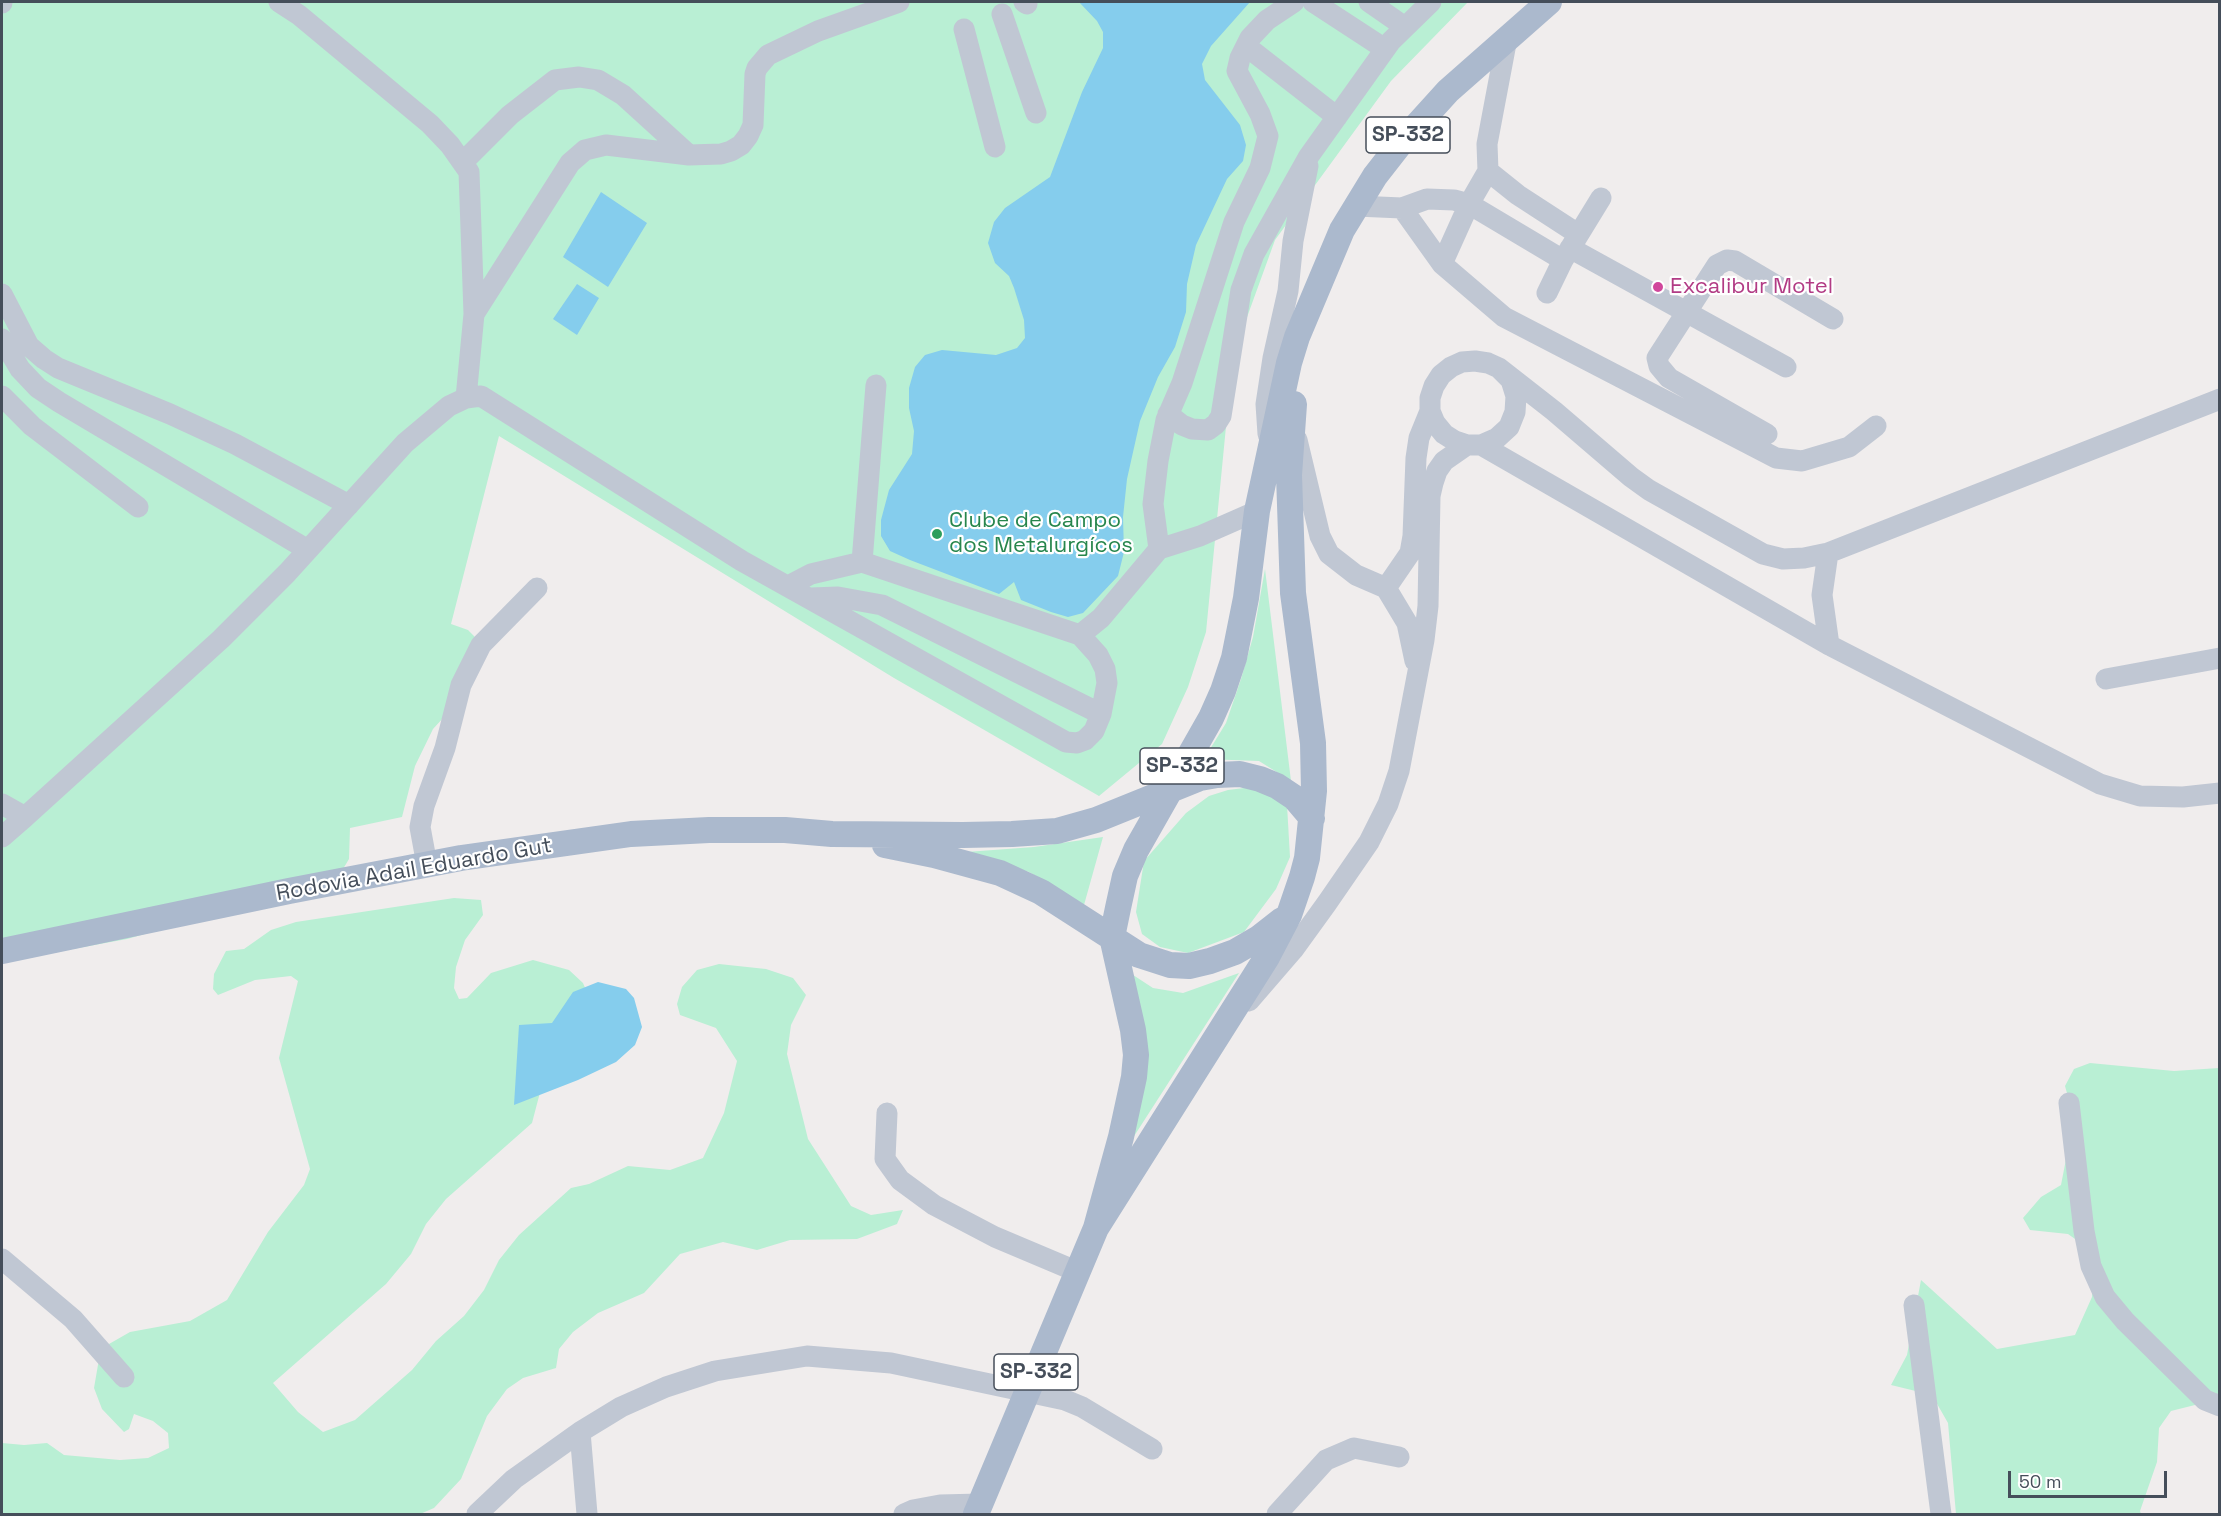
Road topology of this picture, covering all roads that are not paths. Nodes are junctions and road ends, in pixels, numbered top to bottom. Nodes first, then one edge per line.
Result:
1 (279, 2) edge
2 (899, 2) edge
3 (1294, 2) edge
4 (1314, 2) edge
5 (1369, 2) edge
6 (1431, 2) edge
7 (1549, 2) edge
8 (1002, 14) dead end
9 (1406, 27) junction
10 (964, 28) dead end
11 (1507, 38) junction
12 (1246, 46) junction
13 (1385, 50) junction
14 (1036, 113) dead end
15 (1337, 117) junction
16 (995, 147) dead end
17 (689, 155) junction
18 (1309, 156) junction
19 (464, 162) junction
20 (1488, 171) junction
21 (1601, 198) dead end
22 (1469, 204) junction
23 (1356, 206) junction
24 (1402, 208) junction
25 (1570, 247) junction
26 (1442, 264) junction
27 (2, 294) edge
28 (1546, 294) dead end
29 (1311, 303) junction
30 (1688, 312) junction
31 (474, 314) junction
32 (1833, 319) dead end
33 (2, 339) edge
34 (1786, 367) dead end
35 (1499, 368) junction
36 (876, 386) dead end
37 (2, 396) edge
38 (473, 397) junction
39 (2220, 399) edge
40 (1430, 411) junction
41 (1168, 414) junction
42 (1292, 418) junction
43 (1876, 426) dead end
44 (1767, 434) dead end
45 (1474, 445) junction
46 (1270, 451) junction
47 (349, 506) junction
48 (138, 507) dead end
49 (1257, 511) junction
50 (1159, 549) junction
51 (308, 550) junction
52 (1828, 553) junction
53 (862, 562) junction
54 (788, 586) junction
55 (537, 588) dead end
56 (1386, 588) junction
57 (811, 598) junction
58 (1080, 635) junction
59 (1829, 645) junction
60 (2220, 658) edge
61 (1418, 679) junction
62 (2106, 680) dead end
63 (1101, 714) junction
64 (1167, 793) junction
65 (2220, 793) edge
66 (2, 804) edge
67 (26, 817) junction
68 (1312, 818) junction
69 (832, 834) junction
70 (2, 837) edge
71 (427, 865) junction
72 (1289, 915) junction
73 (1112, 937) junction
74 (2, 951) edge
75 (1217, 1037) junction
76 (2069, 1103) dead end
77 (887, 1113) dead end
78 (1096, 1228) junction
79 (2, 1259) edge
80 (1078, 1272) junction
81 (1914, 1305) dead end
82 (124, 1377) dead end
83 (1028, 1391) junction
84 (2220, 1406) edge
85 (580, 1432) junction
86 (1152, 1449) dead end
87 (1399, 1457) dead end
88 (978, 1509) edge
89 (477, 1515) edge
90 (587, 1515) edge
91 (904, 1515) edge
92 (1277, 1515) edge
93 (1941, 1515) edge

1 - 19 street
2 - 17 street
3 - 12 street
4 - 13 street
5 - 9 street
6 - 9 street
7 - 11 main road, SP-332
8 - 14 street
9 - 13 street
10 - 16 street
11 - 20 street
11 - 23 main road, SP-332
12 - 15 street
12 - 41 street
13 - 15 street
15 - 18 street
17 - 19 street
17 - 31 street
18 - 41 street
18 - 46 street
19 - 31 street
20 - 22 street
20 - 25 street
21 - 25 street
22 - 24 street
22 - 25 street
22 - 26 street
23 - 24 street
23 - 29 main road, SP-332
24 - 26 street
25 - 28 street
25 - 30 street
26 - 43 street
27 - 47 street
29 - 42 main road, SP-332
29 - 46 main road, SP-332
30 - 32 street
30 - 34 street
30 - 44 street
31 - 38 street
33 - 51 street
35 - 40 street
35 - 45 street
35 - 52 street
36 - 53 street
37 - 48 street
38 - 47 street
38 - 54 street
39 - 52 street
40 - 45 street
40 - 56 street
41 - 50 street
42 - 56 street
42 - 68 main road, SP-332
45 - 59 street
45 - 61 street
46 - 49 main road, SP-332
47 - 51 street
49 - 50 street
49 - 64 main road, SP-332
50 - 58 street
51 - 67 street
52 - 59 street
53 - 54 street
53 - 58 street
54 - 57 street
55 - 71 street
56 - 61 street
57 - 63 street
57 - 63 street
58 - 63 street
59 - 65 street
60 - 62 street
61 - 75 street
64 - 68 main road
64 - 69 main road, Rodovia Adail Eduardo Gut
64 - 73 main road, SP-332
66 - 67 street
67 - 70 street
68 - 72 main road, SP-332
69 - 71 main road, Rodovia Adail Eduardo Gut
69 - 73 main road, Rodovia Adail Eduardo Gut
71 - 74 main road, Rodovia Adail Eduardo Gut
72 - 73 main road
72 - 75 main road, SP-332
73 - 78 main road, SP-332
75 - 78 main road, SP-332
76 - 84 street
77 - 80 street
78 - 80 main road, SP-332
79 - 82 street
80 - 83 main road, SP-332
81 - 93 street
83 - 85 street
83 - 86 street
83 - 88 main road, SP-332
85 - 89 street
85 - 90 street
87 - 92 street
88 - 91 street

